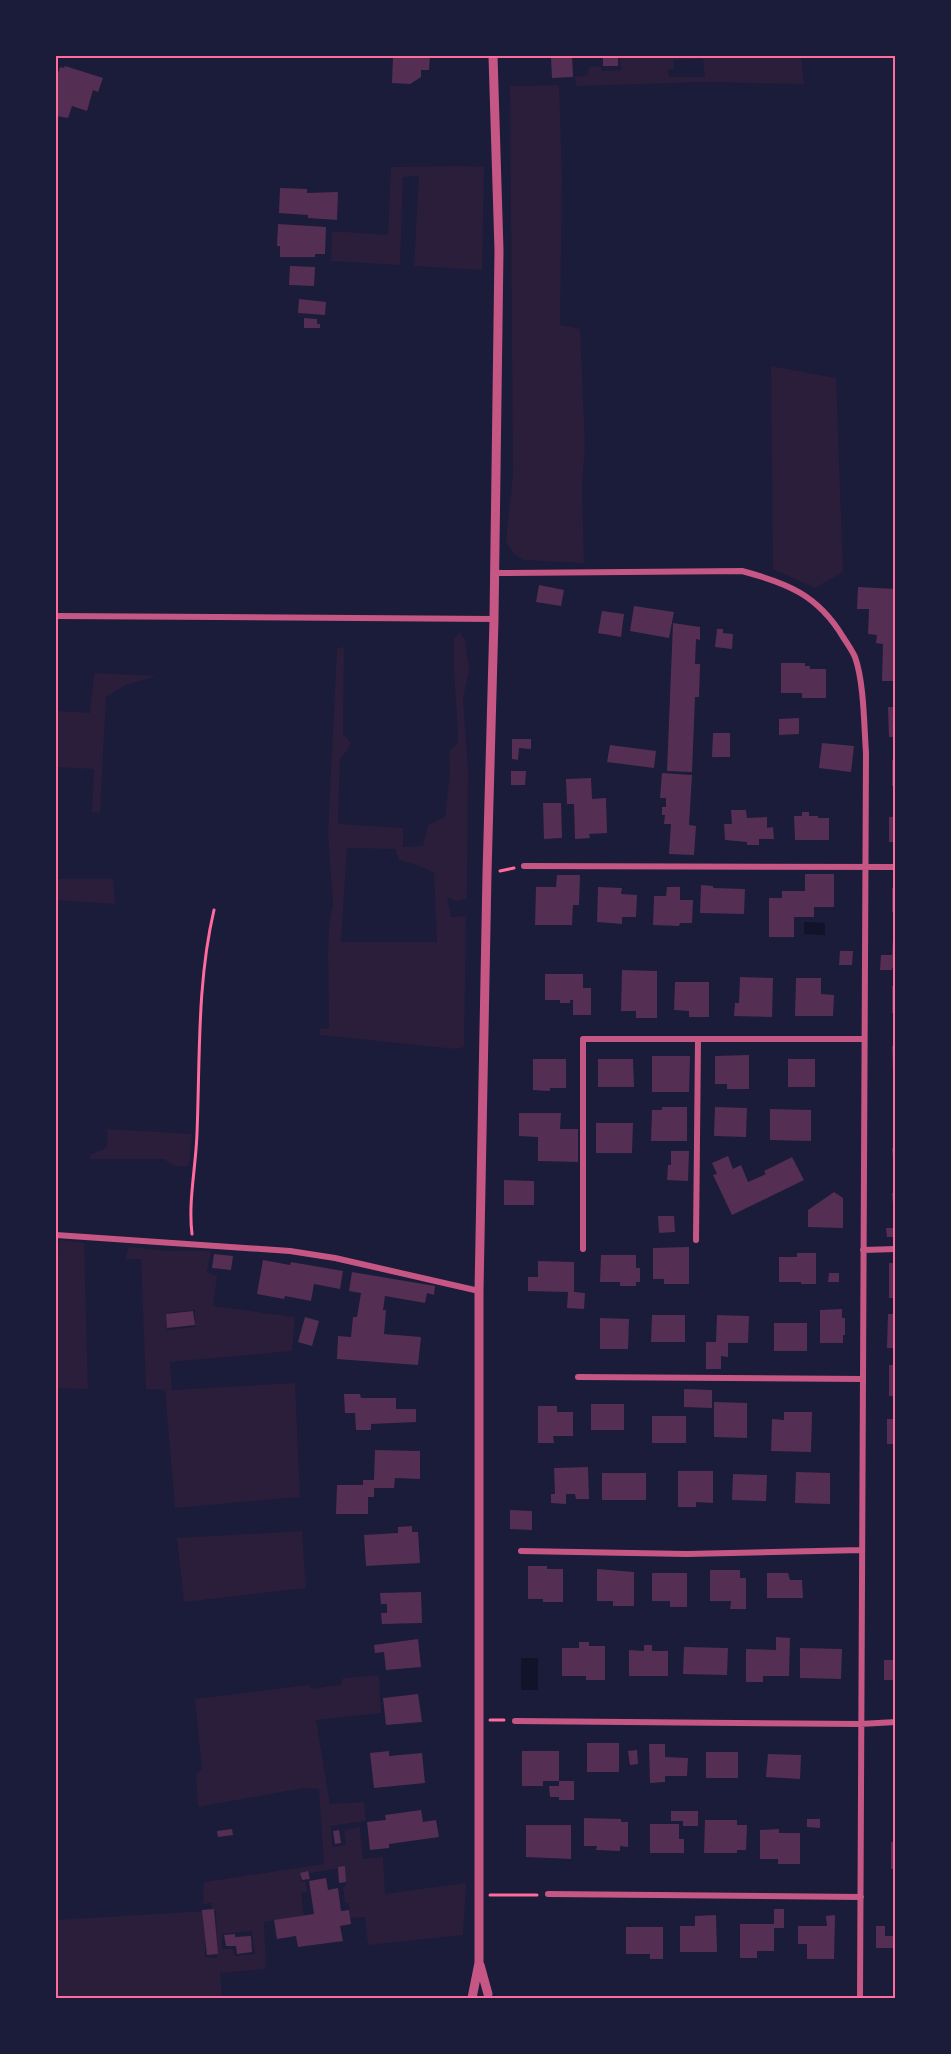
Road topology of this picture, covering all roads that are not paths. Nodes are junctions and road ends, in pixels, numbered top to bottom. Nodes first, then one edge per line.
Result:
1 (493, 56) edge
2 (495, 573) junction
3 (56, 616) edge
4 (494, 619) junction
5 (524, 866) road end
6 (866, 866) junction
7 (896, 867) edge
8 (698, 1039) junction
9 (864, 1039) junction
10 (56, 1235) edge
11 (696, 1240) dead end
12 (583, 1249) dead end
13 (896, 1249) edge
14 (863, 1250) junction
15 (479, 1291) junction
16 (578, 1377) dead end
17 (863, 1379) junction
18 (862, 1550) junction
19 (521, 1551) dead end
20 (515, 1721) road end
21 (896, 1722) edge
22 (860, 1724) junction
23 (548, 1894) road end
24 (861, 1898) junction
25 (479, 1963) junction
26 (492, 1996) edge
27 (473, 1998) edge
28 (860, 1998) edge

1 - 2 street
2 - 4 street
2 - 6 street
3 - 4 street
4 - 15 street
5 - 6 street
6 - 7 street
6 - 9 street
8 - 9 street
8 - 11 street
8 - 12 street
9 - 14 street
10 - 15 street
13 - 14 street
14 - 17 street
15 - 25 street
16 - 17 street
17 - 18 street
18 - 19 street
18 - 22 street
20 - 22 street
21 - 22 street
22 - 24 street
23 - 24 street
24 - 28 street
25 - 26 street
25 - 27 street
26 - 27 street

